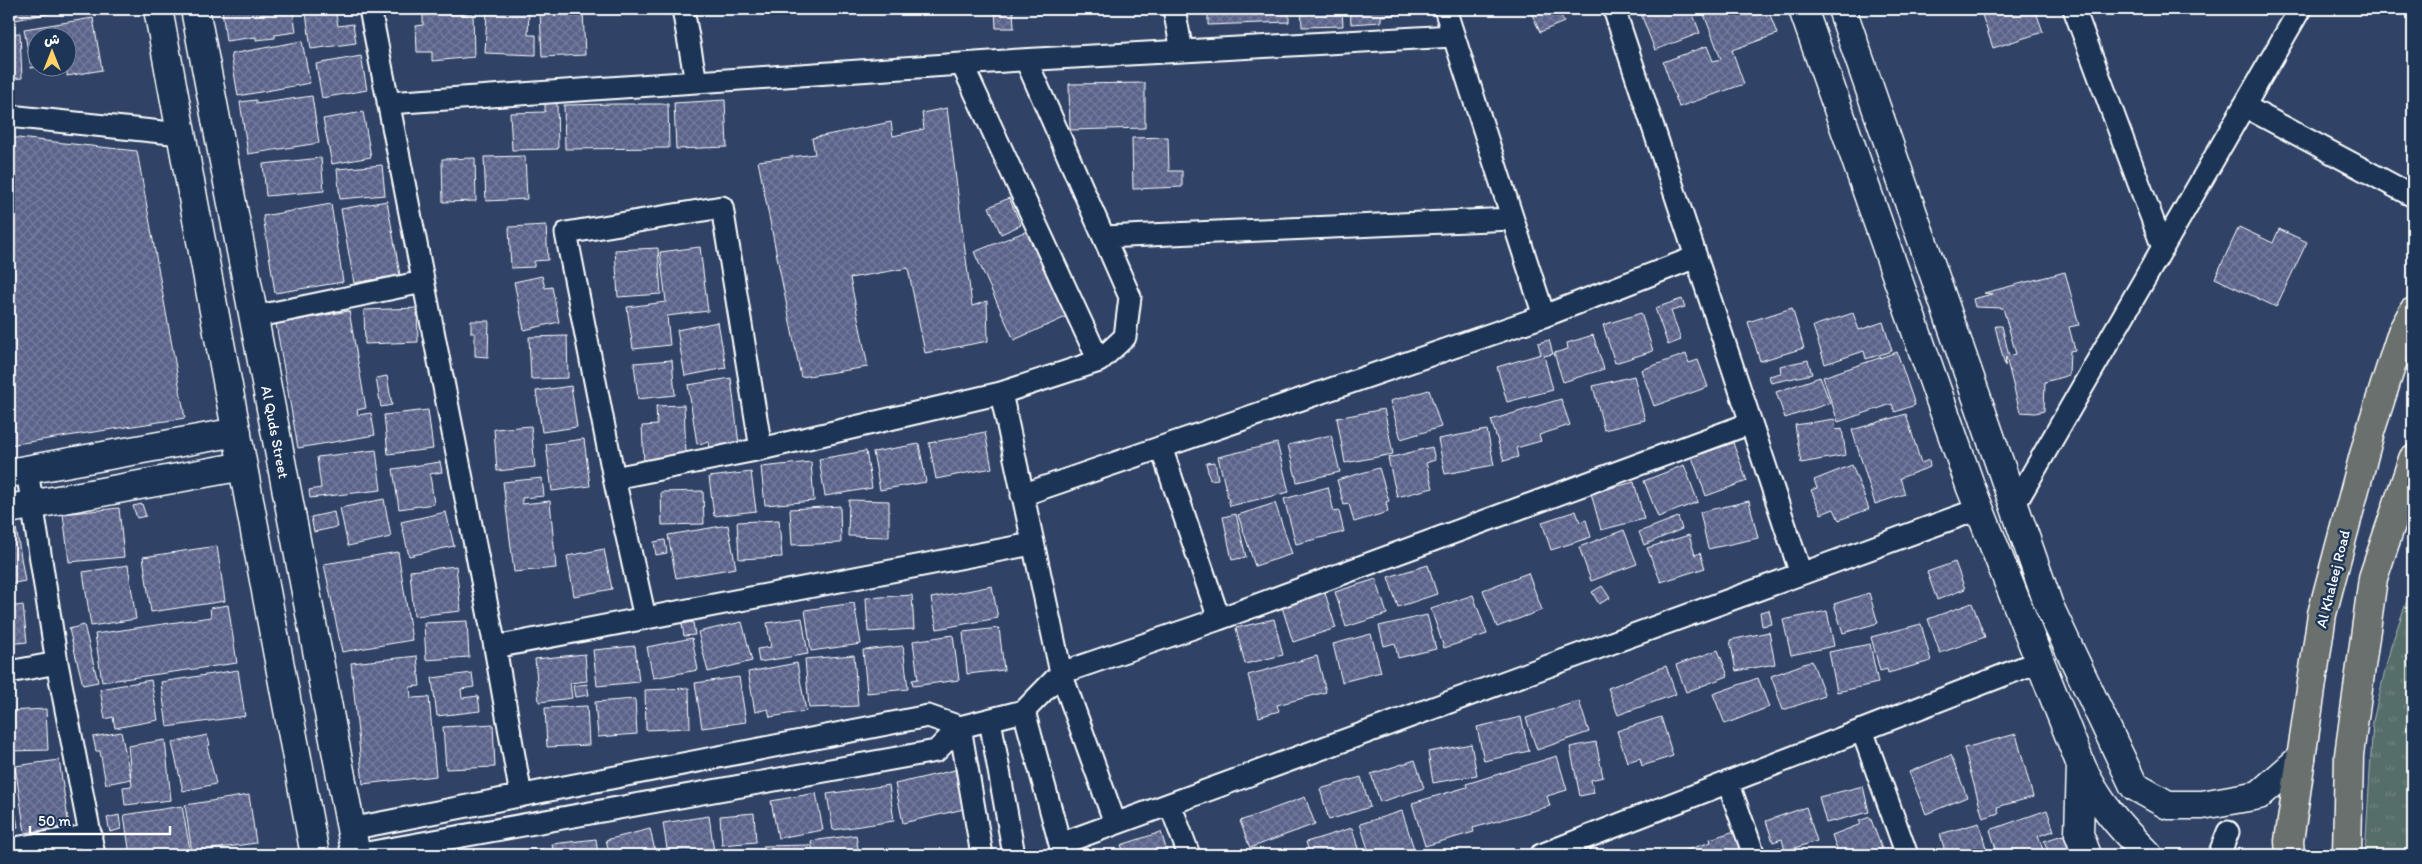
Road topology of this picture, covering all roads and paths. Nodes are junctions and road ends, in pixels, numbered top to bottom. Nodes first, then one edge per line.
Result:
1 (158, 9) edge
2 (195, 9) edge
3 (370, 9) edge
4 (684, 9) edge
5 (1174, 9) edge
6 (1445, 9) edge
7 (1614, 9) edge
8 (1803, 9) edge
9 (1842, 9) edge
10 (2074, 9) edge
11 (2300, 9) edge
12 (1452, 36) junction
13 (1182, 51) junction
14 (1026, 60) junction
15 (962, 64) junction
16 (696, 82) junction
17 (388, 103) junction
18 (2244, 106) junction
19 (9, 116) edge
20 (181, 134) junction
21 (2413, 196) edge
22 (1512, 219) junction
23 (1104, 237) junction
24 (2163, 248) junction
25 (1696, 257) junction
26 (423, 282) junction
27 (2413, 312) edge
28 (1544, 316) junction
29 (254, 317) junction
30 (1099, 361) junction
31 (1001, 393) junction
32 (1751, 423) junction
33 (236, 432) junction
34 (1161, 447) junction
35 (761, 449) junction
36 (2413, 459) edge
37 (243, 466) junction
38 (18, 472) edge
39 (614, 478) junction
40 (1022, 495) junction
41 (2014, 506) junction
42 (21, 507) edge
43 (1979, 509) junction
44 (1032, 544) junction
45 (1801, 574) junction
46 (645, 618) junction
47 (1219, 619) junction
48 (495, 647) junction
49 (2040, 661) junction
50 (57, 663) junction
51 (9, 672) edge
52 (1061, 673) junction
53 (1024, 711) junction
54 (990, 720) junction
55 (960, 727) junction
56 (1862, 730) junction
57 (2301, 758) junction
58 (2081, 764) junction
59 (1728, 782) junction
60 (521, 796) junction
61 (1170, 804) junction
62 (1115, 823) junction
63 (2228, 832) dead end
64 (92, 845) edge
65 (354, 847) edge
66 (9, 849) edge
67 (1062, 850) edge
68 (315, 855) edge
69 (982, 855) edge
70 (1014, 855) edge
71 (1189, 855) edge
72 (1541, 855) edge
73 (1754, 855) edge
74 (1907, 855) edge
75 (2087, 855) edge
76 (2148, 855) edge
77 (2219, 855) edge
78 (2290, 855) edge
79 (2347, 855) edge

1 - 20 street
2 - 29 street, Al Quds Street
3 - 17 street
4 - 16 street
5 - 13 street
6 - 12 street
7 - 25 street
8 - 43 street
9 - 41 street
10 - 24 street
11 - 18 street
12 - 13 street
12 - 22 street
13 - 14 street
14 - 15 street
14 - 23 street
15 - 16 street
15 - 30 street
16 - 17 street
17 - 26 street
18 - 21 street
18 - 24 street
19 - 20 street
20 - 33 street
22 - 23 street
22 - 28 street
23 - 30 street
24 - 41 street
25 - 28 street
25 - 32 street
26 - 29 street
26 - 48 street
27 - 57 main road, Al Khaleej Road
28 - 34 street
29 - 65 street, Al Quds Street
30 - 31 street
31 - 35 street
31 - 40 street
32 - 45 street
32 - 47 street
33 - 37 street
33 - 38 street
34 - 40 street
34 - 47 street
35 - 39 street
35 - 39 street
36 - 79 main road
37 - 42 street
37 - 68 street
38 - 42 street
39 - 46 street
40 - 44 street
41 - 57 street
42 - 50 street
43 - 45 street
43 - 49 street
44 - 46 street
44 - 52 street
45 - 61 street
46 - 48 street
47 - 52 street
48 - 60 street
49 - 56 street
49 - 58 street
50 - 51 street
50 - 64 street
52 - 53 street
52 - 62 street
53 - 54 street
53 - 67 street
54 - 55 street
54 - 70 street
55 - 60 street
55 - 65 street
55 - 69 street
56 - 59 street
56 - 74 street
57 - 78 main road, Al Khaleej Road
58 - 75 street
58 - 76 street
59 - 72 street
59 - 73 street
60 - 65 street
61 - 62 street
61 - 71 street
62 - 67 street
63 - 77 street
64 - 66 street

